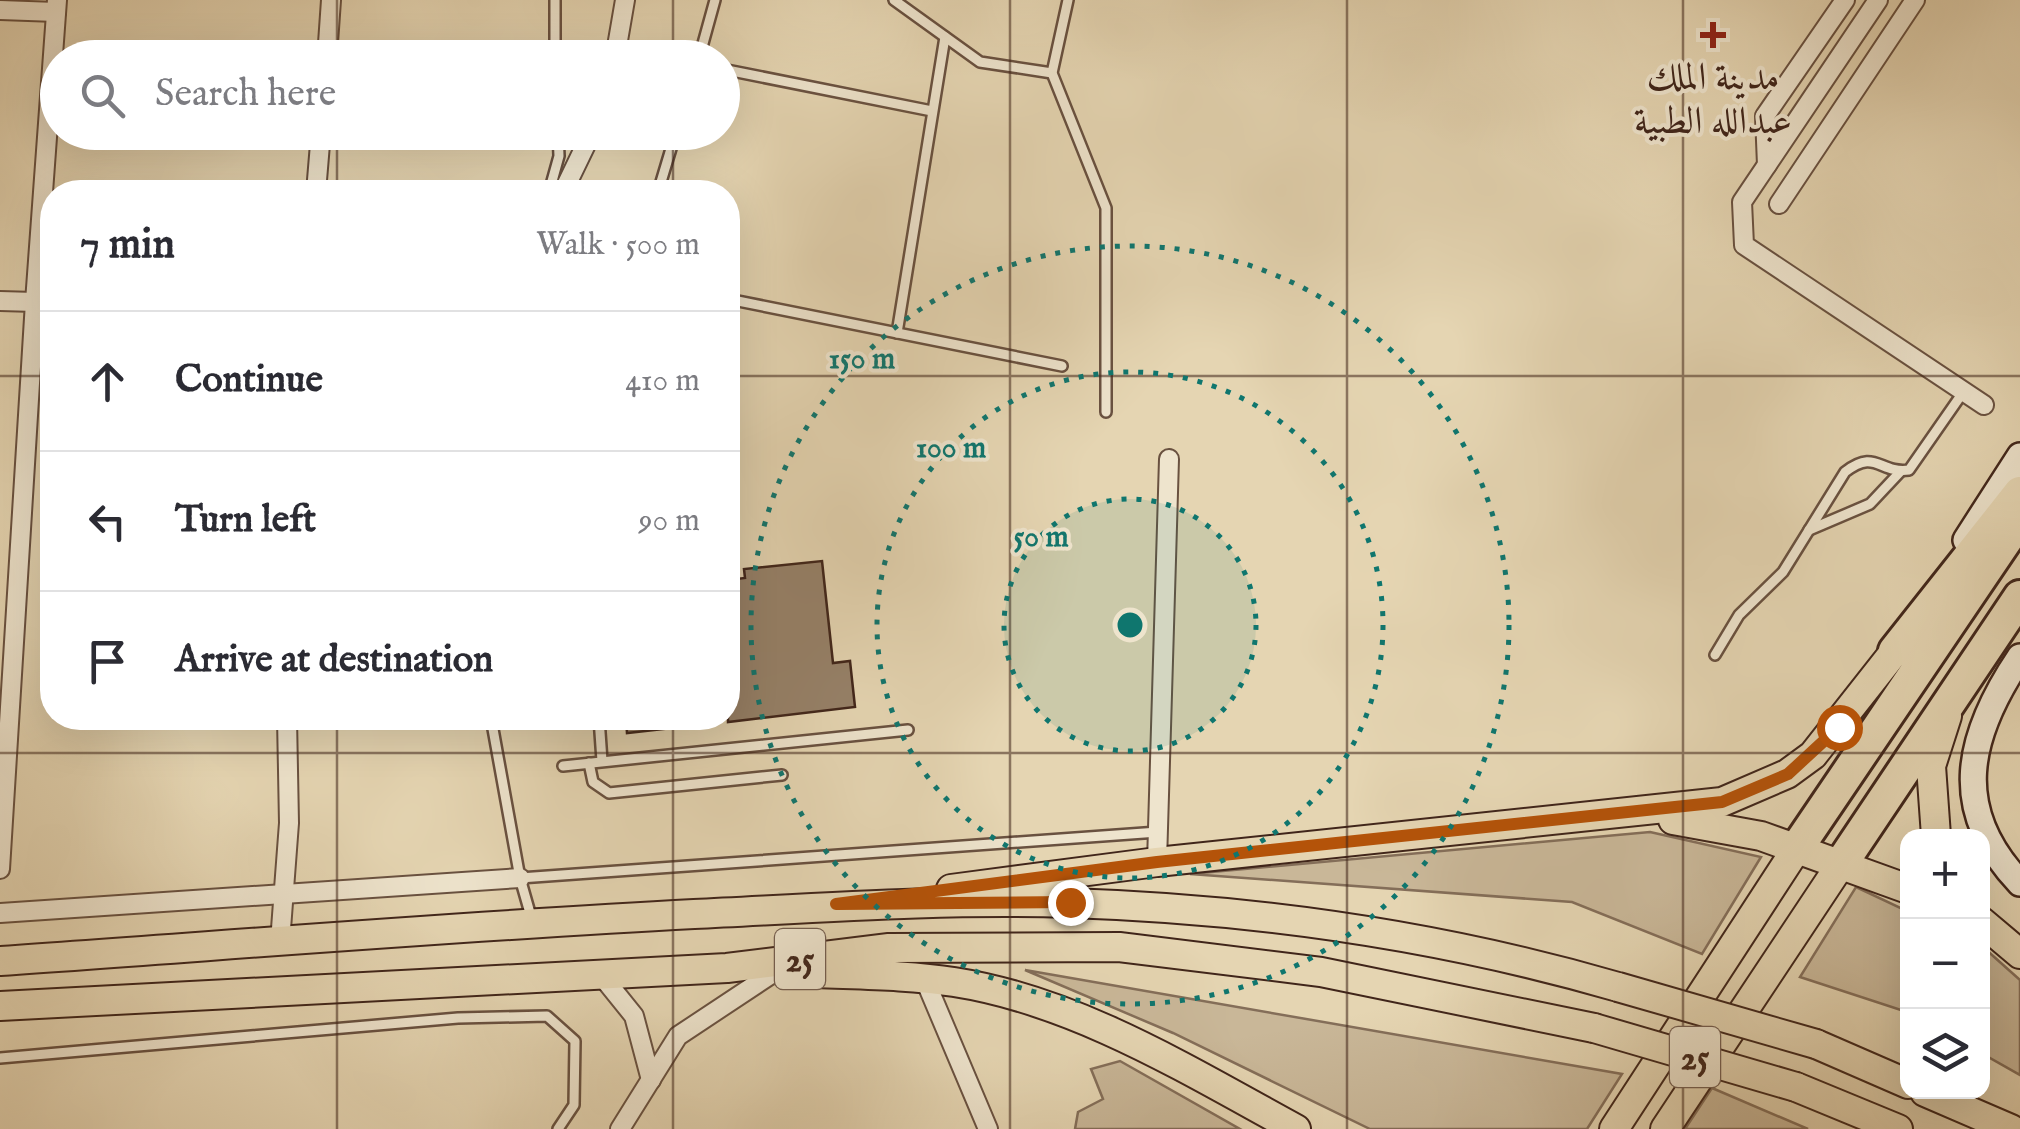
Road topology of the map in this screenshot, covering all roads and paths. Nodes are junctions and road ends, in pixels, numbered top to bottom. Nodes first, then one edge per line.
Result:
1 (331, 0) edge
2 (555, 0) edge
3 (625, 0) edge
4 (716, 0) edge
5 (894, 0) edge
6 (1068, 0) edge
7 (1845, 0) edge
8 (1878, 0) edge
9 (1915, 0) edge
10 (56, 6) edge
11 (0, 10) edge
12 (945, 37) junction
13 (54, 40) edge
14 (328, 40) edge
15 (555, 40) edge
16 (618, 40) edge
17 (704, 40) edge
18 (740, 74) edge
19 (1052, 74) junction
20 (932, 111) junction
21 (46, 150) edge
22 (320, 150) edge
23 (560, 150) edge
24 (584, 150) edge
25 (671, 150) edge
26 (1767, 166) junction
27 (44, 180) edge
28 (317, 180) edge
29 (553, 180) edge
30 (570, 180) edge
31 (662, 180) edge
32 (1779, 204) dead end
33 (40, 232) edge
34 (0, 301) edge
35 (740, 301) edge
36 (35, 302) junction
37 (897, 333) junction
38 (1062, 366) dead end
39 (1964, 391) junction
40 (1984, 405) dead end
41 (1106, 412) dead end
42 (2020, 456) edge
43 (1170, 460) dead end
44 (1901, 471) junction
45 (2020, 493) edge
46 (2020, 519) edge
47 (1808, 530) junction
48 (9, 591) edge
49 (2020, 597) edge
50 (2020, 624) edge
51 (1895, 651) junction
52 (1715, 655) dead end
53 (2020, 657) edge
54 (1951, 702) junction
55 (287, 730) edge
56 (492, 730) edge
57 (601, 730) edge
58 (908, 730) dead end
59 (602, 761) junction
60 (588, 763) junction
61 (563, 766) dead end
62 (782, 775) dead end
63 (1632, 815) junction
64 (1936, 829) edge
65 (1158, 832) junction
66 (1, 843) edge
67 (1797, 848) junction
68 (1157, 862) junction
69 (1842, 864) junction
70 (0, 869) edge
71 (520, 878) junction
72 (2020, 882) edge
73 (1900, 886) edge
74 (285, 892) junction
75 (836, 904) junction
76 (0, 913) edge
77 (532, 921) junction
78 (1990, 929) edge
79 (280, 942) junction
80 (2020, 954) edge
81 (0, 960) edge
82 (728, 968) junction
83 (776, 971) junction
84 (601, 974) junction
85 (925, 980) junction
86 (0, 1006) edge
87 (0, 1058) edge
88 (650, 1080) junction
89 (1900, 1081) edge
90 (1941, 1099) edge
91 (558, 1129) edge
92 (620, 1129) edge
93 (988, 1129) edge
94 (1296, 1129) edge
95 (1614, 1129) edge
96 (1665, 1129) edge
97 (1898, 1129) edge
98 (2012, 1129) edge

1 - 14 street
2 - 15 lane
3 - 16 street
4 - 17 lane
5 - 12 lane
6 - 19 lane
7 - 26 street
8 - 26 street
9 - 32 street
10 - 11 street
10 - 13 street
12 - 19 lane
12 - 20 lane
18 - 20 lane
19 - 41 lane
20 - 37 lane
21 - 27 street
22 - 28 street
23 - 29 lane
24 - 30 street
25 - 31 lane
26 - 39 street
33 - 36 street
34 - 36 street
35 - 37 lane
36 - 48 street
37 - 38 lane
39 - 40 street
39 - 44 lane
42 - 51 street
43 - 65 street
44 - 47 lane
44 - 47 lane
45 - 51 highway
46 - 67 highway
47 - 52 lane
48 - 66 street
49 - 54 highway
50 - 54 highway
51 - 63 main road
53 - 72 street
54 - 64 main road
54 - 69 highway
55 - 74 street
56 - 71 lane
57 - 59 lane
58 - 59 lane
59 - 60 lane
60 - 61 lane
60 - 62 lane
63 - 67 main road
63 - 68 main road
65 - 68 street
65 - 71 lane
66 - 70 street
67 - 69 main road
67 - 95 main road
68 - 75 main road
69 - 73 main road
69 - 96 main road
71 - 74 street
71 - 77 lane
74 - 76 street
74 - 79 street
75 - 77 main road, 25
75 - 89 main road, 25, bridge
77 - 79 main road, 25
78 - 80 main road
79 - 81 main road, 25
82 - 83 main road
82 - 84 main road, 25
82 - 97 main road, 25, bridge
83 - 85 main road
83 - 88 street
84 - 86 main road, 25
84 - 88 street
85 - 93 street
85 - 94 main road
87 - 91 lane
88 - 92 street
90 - 98 main road

